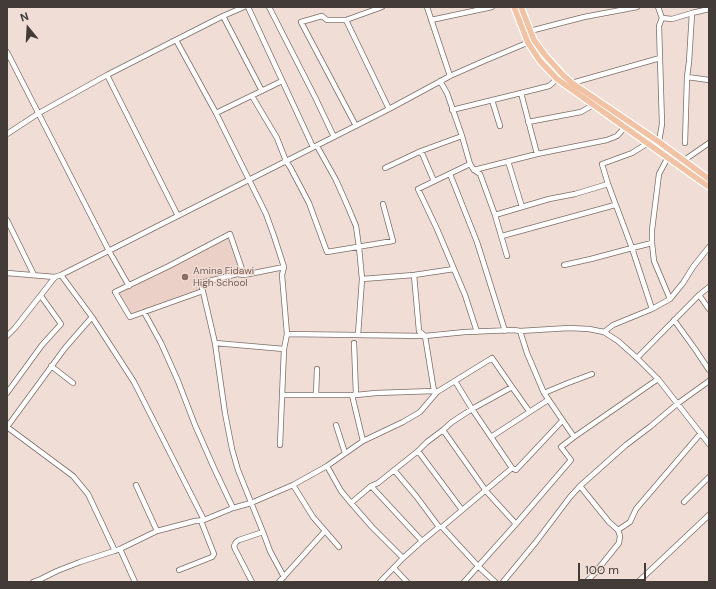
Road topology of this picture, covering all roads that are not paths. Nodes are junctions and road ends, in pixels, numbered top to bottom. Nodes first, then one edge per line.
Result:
1 (244, 7) edge
2 (248, 7) edge
3 (269, 7) edge
4 (382, 7) edge
5 (427, 7) edge
6 (492, 7) edge
7 (514, 7) edge
8 (521, 7) edge
9 (637, 7) edge
10 (658, 7) edge
11 (368, 9) edge
12 (709, 9) edge
13 (692, 13) junction
14 (223, 16) junction
15 (662, 18) junction
16 (346, 20) junction
17 (431, 20) junction
18 (530, 31) junction
19 (176, 40) junction
20 (531, 41) junction
21 (7, 52) edge
22 (660, 58) junction
23 (107, 75) junction
24 (450, 76) junction
25 (687, 77) junction
26 (557, 79) junction
27 (709, 80) edge
28 (282, 81) junction
29 (440, 81) junction
30 (572, 83) junction
31 (262, 91) junction
32 (521, 93) junction
33 (252, 96) junction
34 (492, 100) junction
35 (593, 105) junction
36 (389, 109) junction
37 (452, 110) junction
38 (39, 113) junction
39 (216, 113) junction
40 (528, 122) junction
41 (356, 126) junction
42 (500, 126) dead end
43 (625, 128) junction
44 (7, 134) edge
45 (462, 136) junction
46 (334, 137) junction
47 (659, 142) junction
48 (648, 143) junction
49 (685, 143) dead end
50 (709, 143) edge
51 (315, 146) junction
52 (421, 151) junction
53 (537, 154) junction
54 (668, 157) junction
55 (286, 161) junction
56 (508, 161) junction
57 (683, 161) junction
58 (470, 164) junction
59 (385, 168) dead end
60 (474, 170) junction
61 (450, 174) junction
62 (709, 179) edge
63 (249, 180) junction
64 (434, 181) junction
65 (608, 184) junction
66 (709, 187) edge
67 (383, 204) dead end
68 (616, 205) junction
69 (522, 207) junction
70 (495, 215) junction
71 (178, 216) junction
72 (7, 220) edge
73 (502, 236) junction
74 (652, 243) junction
75 (359, 247) junction
76 (709, 247) edge
77 (632, 248) junction
78 (109, 251) junction
79 (507, 256) dead end
80 (564, 265) dead end
81 (284, 267) junction
82 (454, 269) junction
83 (7, 273) edge
84 (34, 275) junction
85 (61, 275) junction
86 (244, 275) junction
87 (414, 275) junction
88 (55, 277) junction
89 (362, 279) junction
90 (129, 286) junction
91 (709, 287) edge
92 (203, 291) junction
93 (699, 295) junction
94 (41, 296) junction
95 (670, 299) junction
96 (652, 309) junction
97 (709, 310) edge
98 (144, 312) junction
99 (92, 317) junction
100 (674, 320) junction
101 (505, 331) junction
102 (520, 331) junction
103 (477, 332) junction
104 (604, 332) junction
105 (287, 334) junction
106 (358, 335) junction
107 (7, 336) edge
108 (424, 336) junction
109 (215, 343) junction
110 (354, 343) dead end
111 (284, 349) junction
112 (637, 358) junction
113 (51, 366) junction
114 (317, 369) dead end
115 (709, 370) edge
116 (592, 374) dead end
117 (658, 379) junction
118 (455, 381) junction
119 (709, 381) edge
120 (73, 383) dead end
121 (512, 387) junction
122 (435, 392) junction
123 (7, 393) edge
124 (544, 393) junction
125 (316, 394) junction
126 (283, 395) junction
127 (354, 395) junction
128 (548, 400) junction
129 (677, 404) junction
130 (472, 409) junction
131 (529, 411) junction
132 (562, 421) junction
133 (336, 425) dead end
134 (7, 427) edge
135 (443, 430) junction
136 (701, 433) junction
137 (491, 437) junction
138 (574, 437) junction
139 (363, 441) junction
140 (709, 444) edge
141 (280, 445) dead end
142 (418, 451) junction
143 (346, 453) junction
144 (327, 466) junction
145 (512, 468) junction
146 (394, 470) junction
147 (709, 477) edge
148 (136, 485) dead end
149 (293, 485) junction
150 (371, 486) junction
151 (580, 486) junction
152 (486, 491) junction
153 (684, 502) dead end
154 (251, 503) junction
155 (351, 503) junction
156 (233, 508) junction
157 (462, 510) junction
158 (709, 515) edge
159 (202, 521) junction
160 (516, 524) junction
161 (441, 527) junction
162 (618, 530) junction
163 (157, 531) junction
164 (325, 531) junction
165 (262, 532) junction
166 (422, 541) junction
167 (339, 547) dead end
168 (120, 549) junction
169 (114, 551) junction
170 (403, 558) junction
171 (478, 566) junction
172 (394, 568) junction
173 (179, 570) dead end
174 (284, 577) junction
175 (33, 582) edge
176 (135, 582) edge
177 (252, 582) edge
178 (279, 582) edge
179 (380, 582) edge
180 (407, 582) edge
181 (464, 582) edge
182 (495, 582) edge
183 (503, 582) edge
184 (586, 582) edge
185 (638, 582) edge

1 - 14 street
2 - 28 street
3 - 46 street
4 - 11 street
5 - 17 street
6 - 17 street
7 - 20 main road
8 - 18 main road
9 - 18 street
10 - 15 street
11 - 16 street
12 - 13 street
13 - 15 street
13 - 25 street
14 - 19 street
14 - 31 street
15 - 22 street
16 - 36 street
16 - 41 street
17 - 24 street
18 - 20 main road
19 - 23 street
19 - 39 street
20 - 24 street
20 - 26 main road
20 - 30 main road
21 - 38 street
22 - 30 street
22 - 47 street
23 - 38 street
23 - 71 street
24 - 29 street
25 - 27 street
25 - 49 street
26 - 32 street
26 - 35 main road
28 - 31 street
28 - 51 street
29 - 36 street
29 - 37 street
30 - 47 main road
31 - 33 street
32 - 34 street
32 - 40 street
33 - 39 street
33 - 55 street
34 - 37 street
34 - 42 street
35 - 40 street
35 - 43 main road
36 - 41 street
37 - 45 street
38 - 44 street
38 - 78 street
39 - 63 street
40 - 53 street
41 - 46 street
43 - 48 main road
43 - 53 street
45 - 52 street
45 - 58 street
46 - 51 street
47 - 57 main road
48 - 54 main road
48 - 65 street
50 - 57 street
51 - 55 street
51 - 75 street
52 - 59 street
52 - 64 street
53 - 56 street
54 - 66 main road
54 - 74 street
55 - 63 street
55 - 75 street
56 - 60 street
56 - 69 street
57 - 62 main road
58 - 60 street
58 - 61 street
60 - 70 street
61 - 64 street
61 - 101 street
63 - 71 street
63 - 81 street
64 - 82 street
65 - 68 street
65 - 69 street
67 - 75 street
68 - 73 street
68 - 77 street
69 - 70 street
70 - 73 street
71 - 78 street
72 - 84 street
73 - 79 street
74 - 77 street
74 - 95 street
75 - 89 street
76 - 95 street
77 - 80 street
77 - 96 street
78 - 85 street
78 - 90 street
81 - 86 street
81 - 105 street
82 - 87 street
82 - 103 street
83 - 84 street
84 - 88 street
85 - 88 street
85 - 99 street
86 - 90 street
86 - 92 street
87 - 89 street
87 - 108 street
88 - 94 street
89 - 106 street
90 - 98 street
91 - 93 street
92 - 98 street
92 - 109 street
93 - 97 street
93 - 100 street
94 - 107 street
94 - 123 street
95 - 96 street
96 - 104 street
98 - 156 street
99 - 113 street
99 - 159 street
100 - 112 street
100 - 115 street
101 - 102 street
101 - 103 street
102 - 104 street
102 - 124 street
103 - 108 street
104 - 112 street
105 - 106 street
105 - 111 street
106 - 108 street
108 - 122 street
109 - 111 street
109 - 154 street
110 - 127 street
111 - 126 street
112 - 117 street
113 - 120 street
113 - 134 street
114 - 125 street
116 - 124 street
117 - 129 street
117 - 138 street
118 - 121 street
118 - 122 street
118 - 130 street
119 - 129 street
121 - 130 street
121 - 131 street
122 - 127 street
122 - 139 street
124 - 128 street
125 - 126 street
125 - 127 street
126 - 141 street
127 - 139 street
128 - 131 street
128 - 132 street
129 - 136 street
129 - 151 street
130 - 135 street
130 - 137 street
131 - 137 street
132 - 138 street
132 - 145 street
133 - 143 street
134 - 169 street
135 - 142 street
135 - 152 street
136 - 140 street
136 - 162 street
137 - 145 street
138 - 160 street
139 - 143 street
142 - 146 street
142 - 157 street
143 - 144 street
144 - 149 street
144 - 155 street
145 - 152 street
146 - 150 street
146 - 161 street
147 - 153 street
148 - 163 street
149 - 154 street
149 - 164 street
150 - 155 street
150 - 166 street
151 - 162 street
151 - 183 street
152 - 157 street
152 - 160 street
154 - 156 street
154 - 165 street
155 - 170 street
156 - 159 street
157 - 161 street
158 - 185 street
159 - 163 street
159 - 173 street
160 - 171 street
161 - 166 street
161 - 171 street
162 - 184 street
163 - 168 street
164 - 167 street
164 - 174 street
165 - 174 street
165 - 177 street
166 - 170 street
168 - 169 street
168 - 176 street
169 - 175 street
170 - 172 street
171 - 181 street
171 - 182 street
172 - 179 street
172 - 180 street
174 - 178 street

